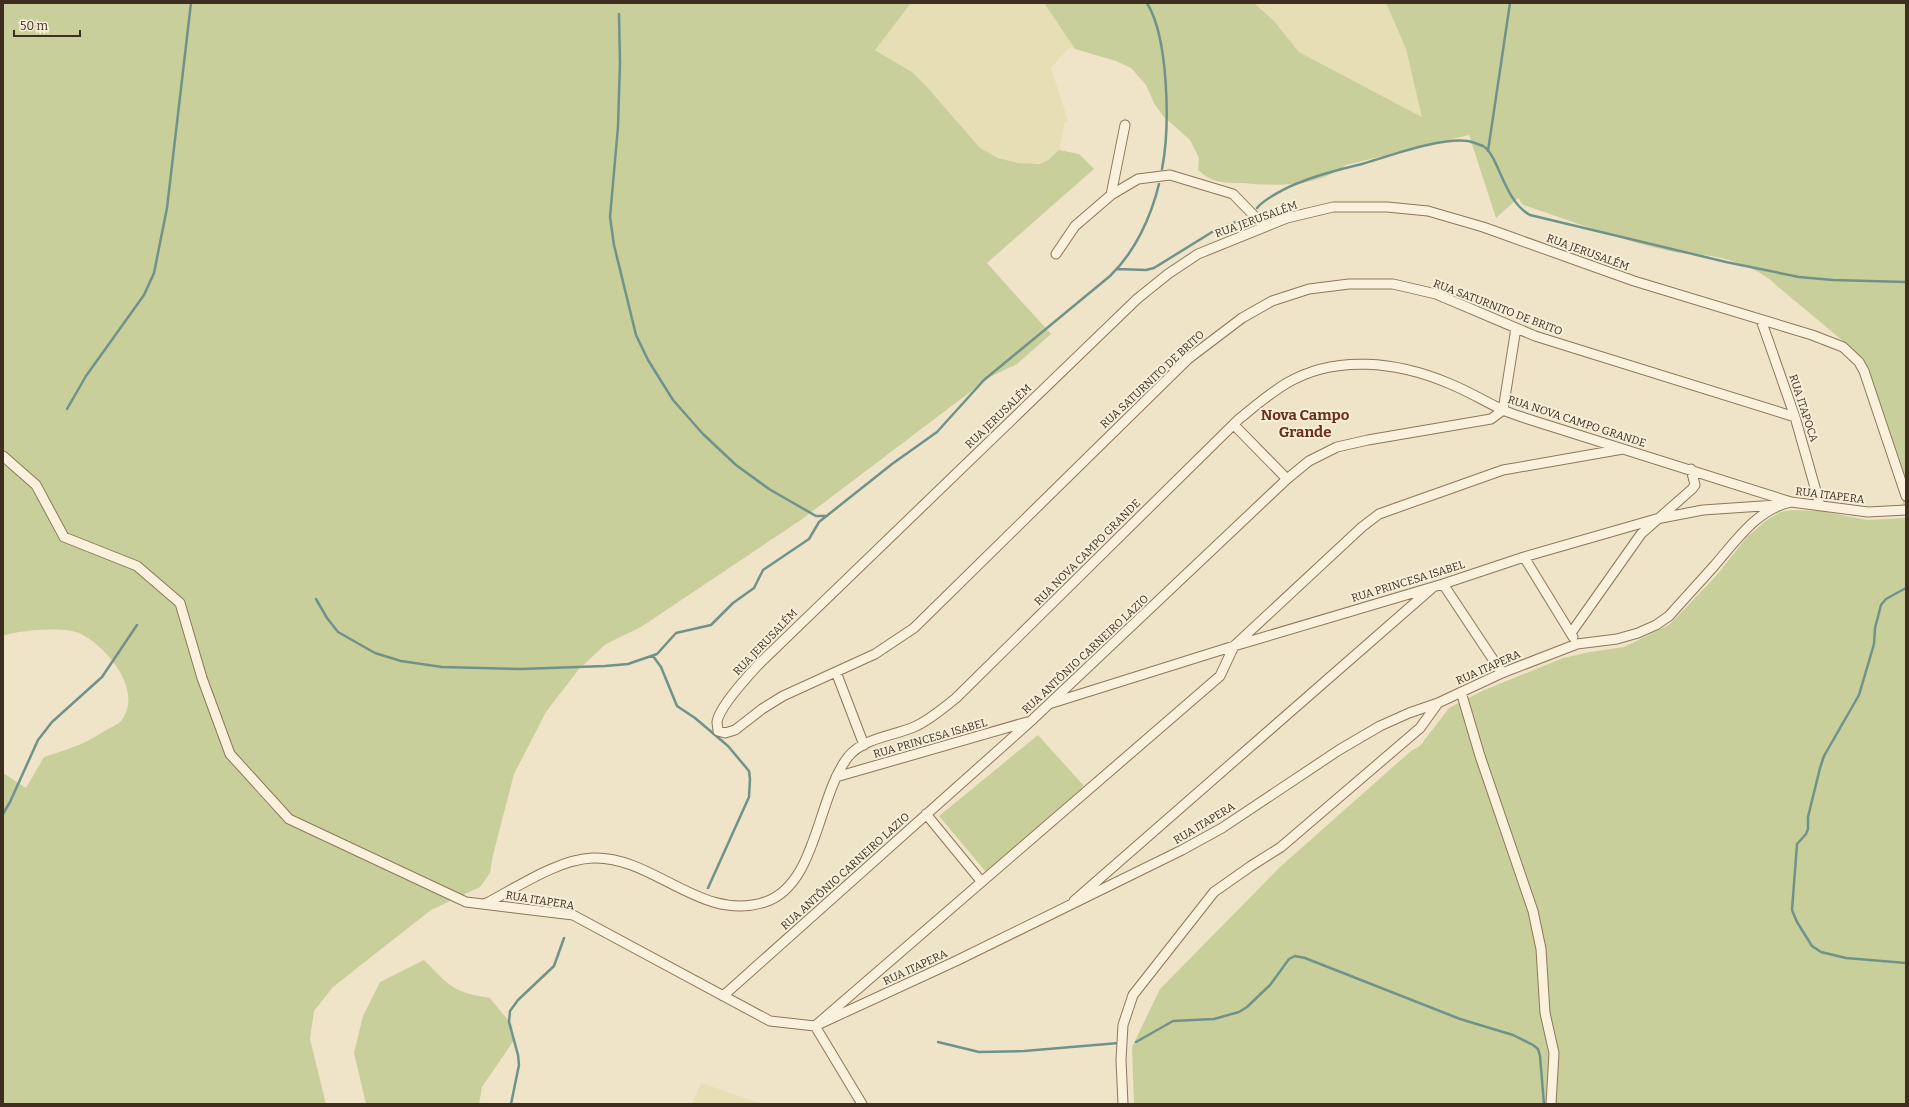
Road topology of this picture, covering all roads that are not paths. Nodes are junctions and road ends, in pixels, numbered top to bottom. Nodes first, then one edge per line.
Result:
1 (1125, 125) dead end
2 (1111, 195) junction
3 (1265, 227) junction
4 (1056, 254) dead end
5 (1761, 320) junction
6 (1516, 328) junction
7 (1503, 410) junction
8 (1795, 417) junction
9 (1234, 425) junction
10 (1624, 449) junction
11 (3, 456) edge
12 (1691, 469) junction
13 (1287, 479) junction
14 (1906, 496) edge
15 (1791, 502) junction
16 (1779, 504) junction
17 (1820, 505) junction
18 (1906, 510) edge
19 (1656, 520) junction
20 (1524, 557) junction
21 (1439, 585) junction
22 (1571, 633) junction
23 (1577, 644) junction
24 (1234, 646) junction
25 (836, 672) junction
26 (1502, 673) junction
27 (1461, 692) junction
28 (1438, 703) junction
29 (1049, 704) junction
30 (1031, 721) junction
31 (718, 731) joint
32 (864, 745) junction
33 (836, 777) junction
34 (926, 814) junction
35 (981, 881) junction
36 (485, 904) junction
37 (1064, 909) junction
38 (723, 996) junction
39 (815, 1026) junction
40 (862, 1104) edge
41 (1123, 1104) edge
42 (1551, 1104) edge

1 - 2 street
2 - 3 street
2 - 4 street
3 - 5 street, RUA JERUSALÉM
3 - 31 street, RUA JERUSALÉM
5 - 8 street, RUA ITAPOCA
5 - 14 street, RUA JERUSALÉM
6 - 7 street
6 - 8 street, RUA SATURNITO DE BRITO
6 - 25 street, RUA SATURNITO DE BRITO
7 - 9 street, RUA NOVA CAMPO GRANDE
7 - 10 street, RUA NOVA CAMPO GRANDE
7 - 13 street, RUA ANTÔNIO CARNEIRO LAZIO
8 - 17 street, RUA ITAPOCA
9 - 13 street
9 - 32 street, RUA NOVA CAMPO GRANDE
10 - 12 street, RUA NOVA CAMPO GRANDE
10 - 24 street
11 - 36 street, RUA ITAPERA
12 - 15 street, RUA NOVA CAMPO GRANDE
12 - 19 street
13 - 29 street, RUA ANTÔNIO CARNEIRO LAZIO
15 - 16 street, RUA ITAPERA
15 - 17 street, RUA ITAPERA
16 - 19 street, RUA PRINCESA ISABEL
16 - 23 street, RUA ITAPERA
17 - 18 street, RUA ITAPERA
19 - 20 street, RUA PRINCESA ISABEL
19 - 22 street
20 - 21 street, RUA PRINCESA ISABEL
20 - 22 street
21 - 24 street, RUA PRINCESA ISABEL
21 - 26 street
21 - 37 street
22 - 23 street
23 - 26 street, RUA ITAPERA
24 - 29 street, RUA PRINCESA ISABEL
24 - 35 street
25 - 31 street, RUA SATURNITO DE BRITO
25 - 32 street
26 - 27 street, RUA ITAPERA
27 - 28 street, RUA ITAPERA
27 - 42 street
28 - 37 street, RUA ITAPERA
28 - 41 street
29 - 30 street, RUA ANTÔNIO CARNEIRO LAZIO
30 - 33 street, RUA PRINCESA ISABEL
30 - 34 street, RUA ANTÔNIO CARNEIRO LAZIO
32 - 33 street, RUA NOVA CAMPO GRANDE
33 - 36 street, RUA NOVA CAMPO GRANDE
34 - 35 street
34 - 38 street, RUA ANTÔNIO CARNEIRO LAZIO
35 - 39 street
36 - 38 street, RUA ITAPERA
37 - 39 street, RUA ITAPERA
38 - 39 street, RUA ITAPERA
39 - 40 street

